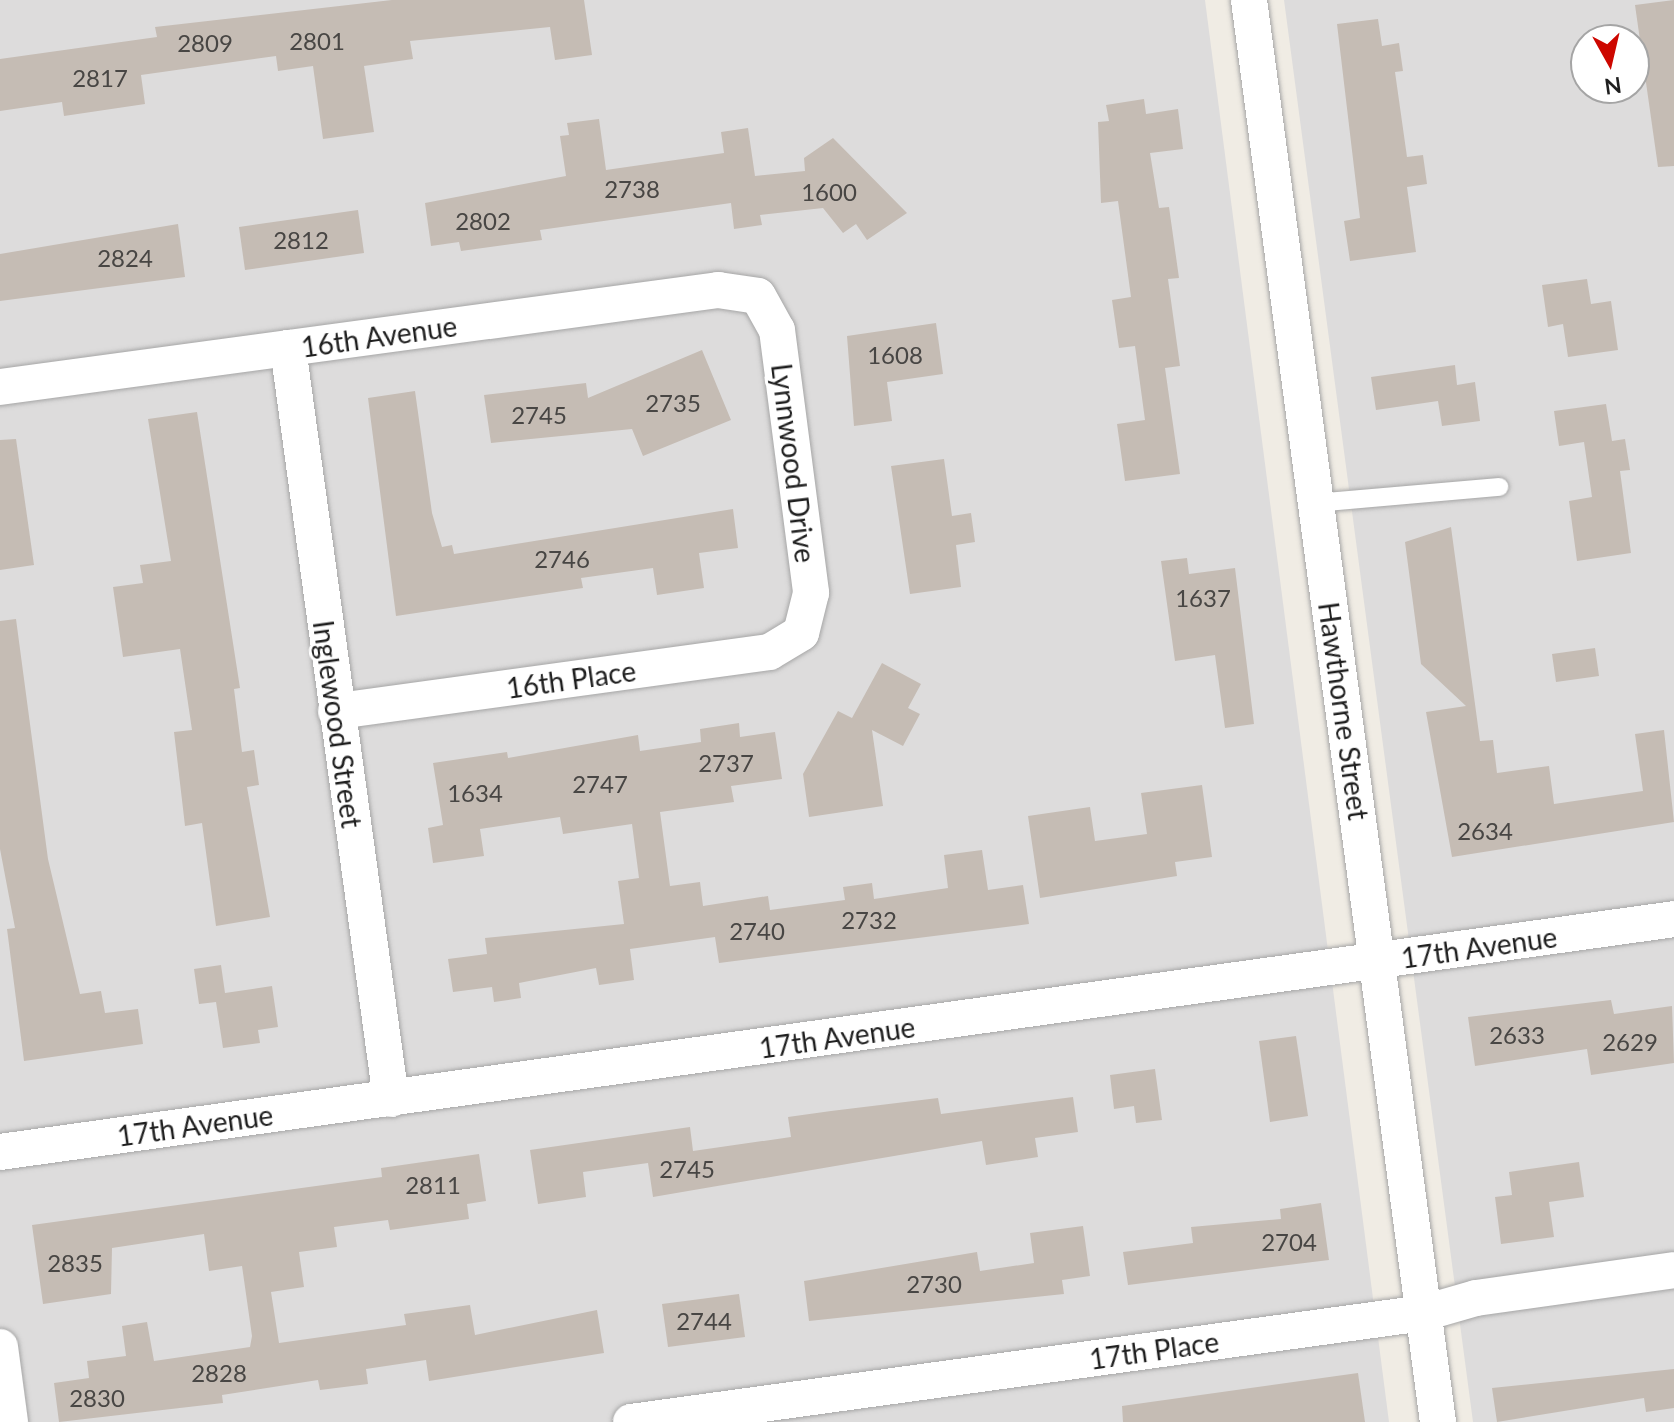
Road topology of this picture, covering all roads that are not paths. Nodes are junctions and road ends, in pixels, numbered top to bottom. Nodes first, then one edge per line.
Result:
1 (1249, 0) edge
2 (758, 296) joint
3 (288, 348) junction
4 (0, 387) edge
5 (1499, 487) dead end
6 (1315, 503) junction
7 (801, 633) joint
8 (336, 711) junction
9 (1674, 919) edge
10 (1377, 961) junction
11 (391, 1099) junction
12 (0, 1152) edge
13 (1674, 1270) edge
14 (1424, 1313) junction
15 (0, 1347) edge
16 (10, 1422) edge
17 (631, 1422) edge
18 (1438, 1422) edge

1 - 6 street, Hawthorne Street
2 - 3 street, 16th Avenue
2 - 7 street, Lynnwood Drive
3 - 4 street, 16th Avenue
3 - 8 street, Inglewood Street
5 - 6 lane
6 - 10 street, Hawthorne Street
7 - 8 street, 16th Place
8 - 11 street, Inglewood Street
9 - 10 street, 17th Avenue
10 - 11 street, 17th Avenue
10 - 14 street, Hawthorne Street
11 - 12 street, 17th Avenue
13 - 14 street, 17th Place
14 - 17 street, 17th Place
14 - 18 street, Hawthorne Street
15 - 16 street

